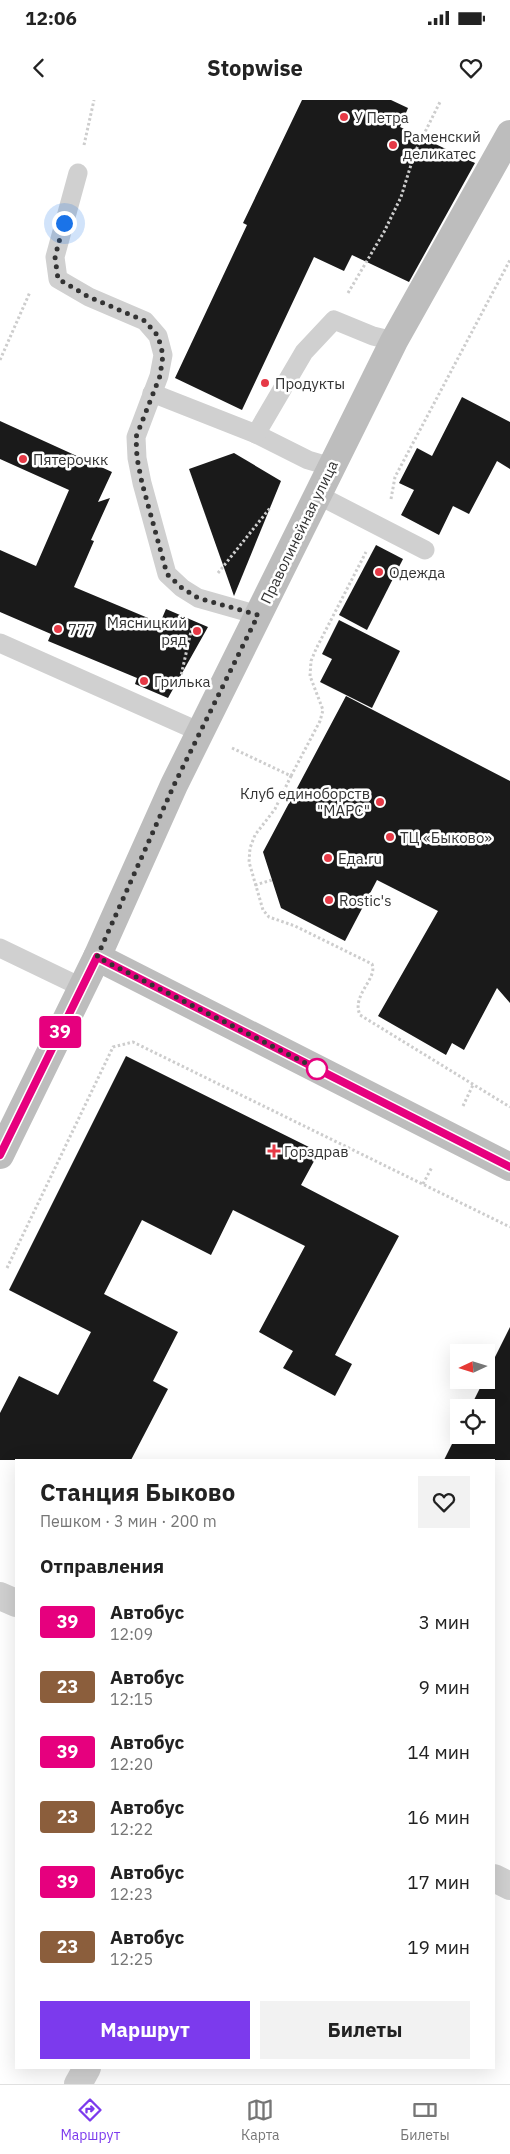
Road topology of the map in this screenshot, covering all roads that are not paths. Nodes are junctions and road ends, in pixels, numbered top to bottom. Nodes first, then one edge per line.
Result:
1 (510, 134) edge
2 (78, 173) dead end
3 (394, 341) junction
4 (152, 393) junction
5 (256, 434) junction
6 (332, 467) junction
7 (318, 495) junction
8 (425, 550) dead end
9 (258, 615) junction
10 (0, 643) edge
11 (200, 732) junction
12 (0, 948) edge
13 (97, 957) junction
14 (81, 987) junction
15 (0, 1155) edge
16 (510, 1167) edge
17 (0, 1596) edge
18 (15, 1604) edge
19 (495, 1878) edge
20 (510, 1886) edge
21 (86, 2069) edge
22 (78, 2084) edge

1 - 3 main road, Праволинейная улица
2 - 4 lane
3 - 5 lane
3 - 6 main road, Праволинейная улица
4 - 5 lane
4 - 9 lane
5 - 6 lane
6 - 7 main road, Праволинейная улица
7 - 8 lane
7 - 9 main road, Праволинейная улица
9 - 11 main road, Праволинейная улица
10 - 11 lane
11 - 13 main road, Праволинейная улица
12 - 14 lane
13 - 14 main road, Праволинейная улица
13 - 16 main road
14 - 15 main road, Праволинейная улица
17 - 18 street
19 - 20 street
21 - 22 street

